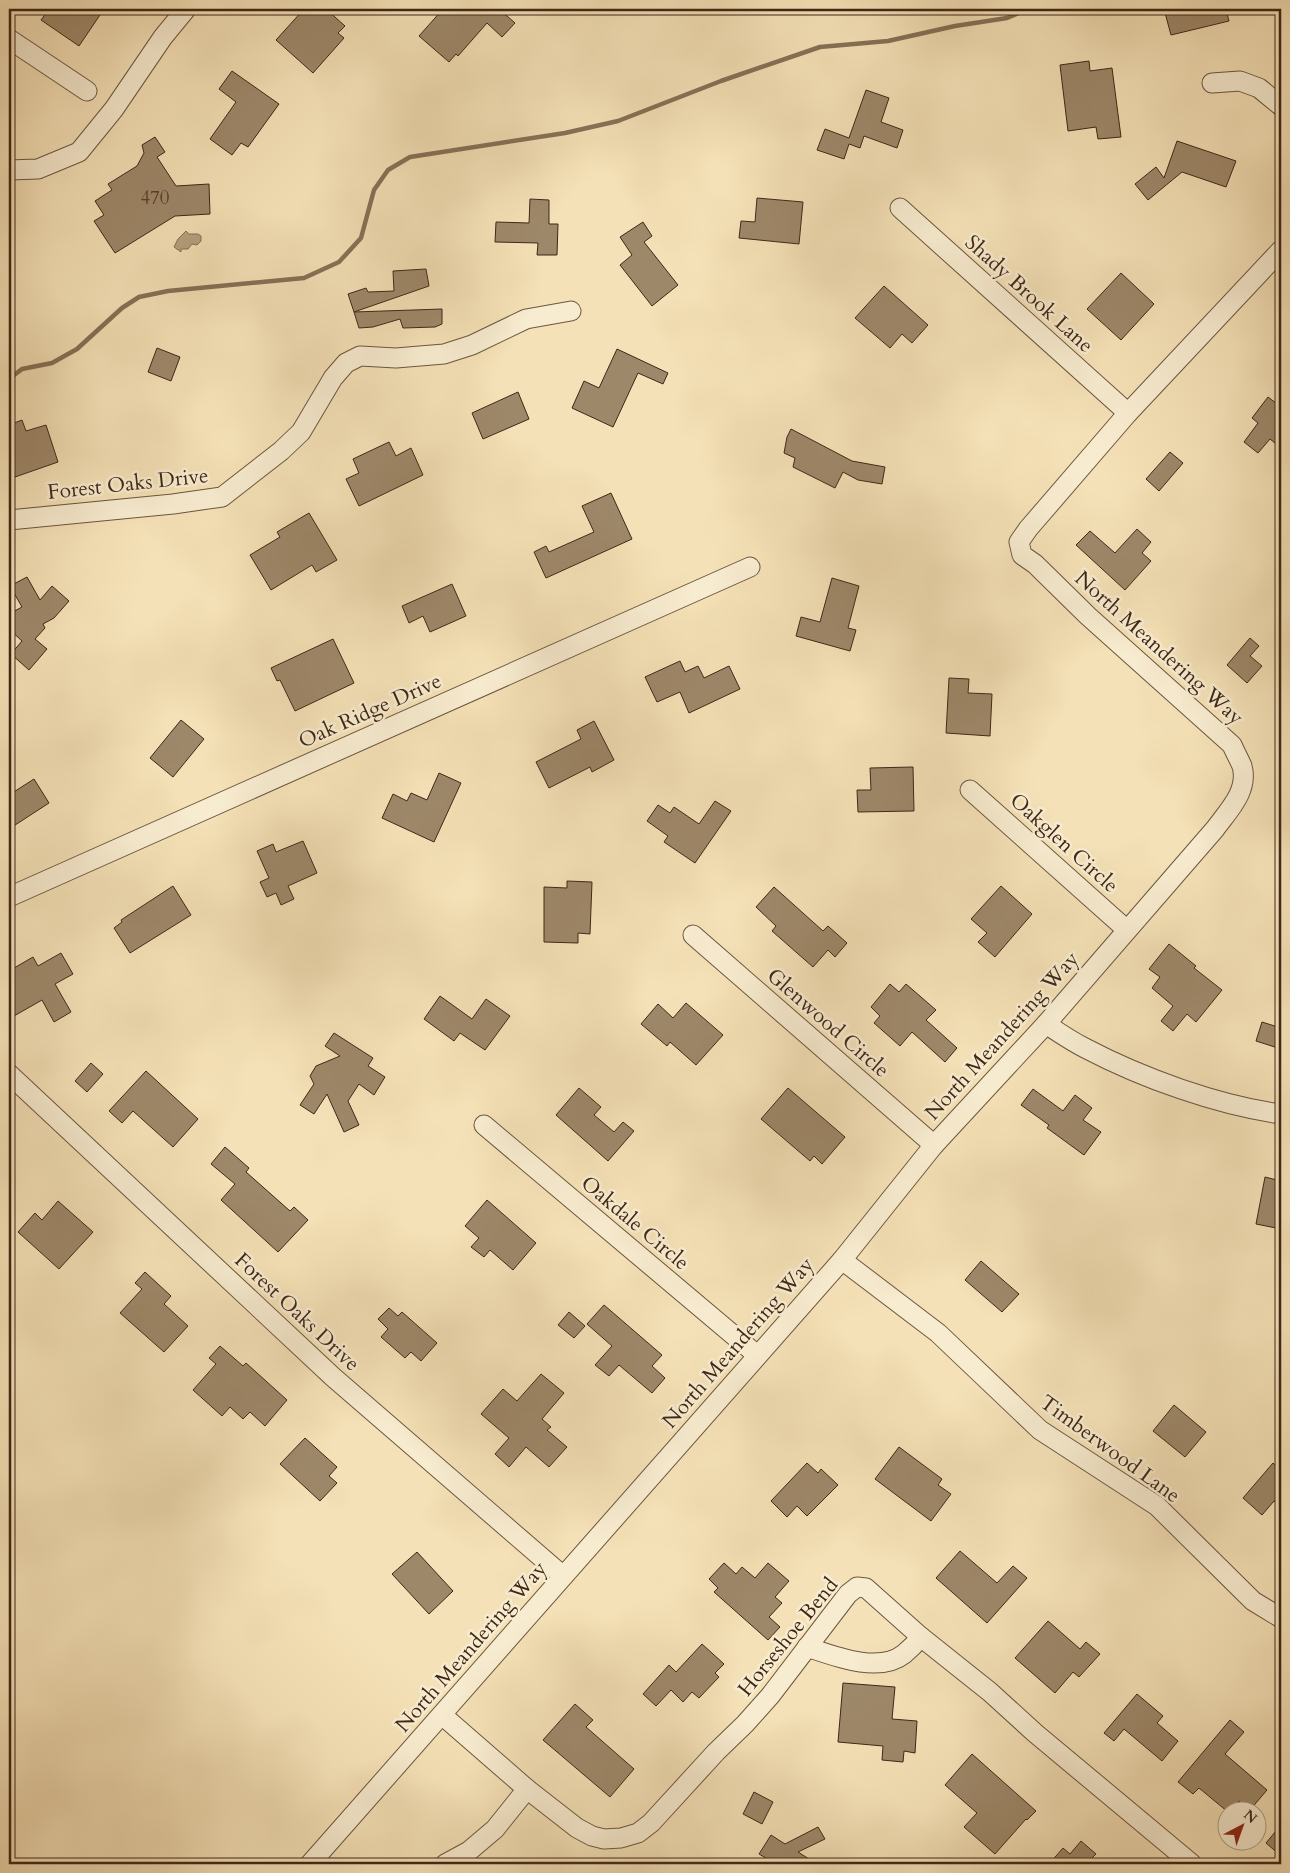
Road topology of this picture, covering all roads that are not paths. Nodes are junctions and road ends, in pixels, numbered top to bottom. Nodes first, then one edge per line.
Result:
1 (186, 9) edge
2 (13, 49) edge
3 (1212, 84) dead end
4 (86, 92) dead end
5 (1281, 106) edge
6 (9, 170) edge
7 (900, 208) dead end
8 (1281, 250) edge
9 (571, 311) dead end
10 (1128, 413) junction
11 (9, 520) edge
12 (750, 567) dead end
13 (970, 790) dead end
14 (9, 897) edge
15 (1128, 930) junction
16 (693, 935) dead end
17 (1046, 1024) junction
18 (9, 1074) edge
19 (1281, 1114) edge
20 (484, 1125) dead end
21 (934, 1144) junction
22 (842, 1260) junction
23 (757, 1355) junction
24 (562, 1576) junction
25 (1281, 1618) edge
26 (921, 1637) junction
27 (807, 1648) junction
28 (442, 1715) junction
29 (527, 1788) junction
30 (310, 1864) edge
31 (445, 1864) edge
32 (1192, 1864) edge

1 - 6 street
2 - 4 street
3 - 5 street
7 - 10 street, Shady Brook Lane
8 - 10 street, North Meandering Way
9 - 11 street, Forest Oaks Drive
10 - 15 street, North Meandering Way
12 - 14 street, Oak Ridge Drive
13 - 15 street, Oakglen Circle
15 - 17 street, North Meandering Way
16 - 21 street, Glenwood Circle
17 - 19 street
17 - 21 street, North Meandering Way
18 - 24 street, Forest Oaks Drive
20 - 23 street, Oakdale Circle
21 - 22 street, North Meandering Way
22 - 23 street, North Meandering Way
22 - 25 street, Timberwood Lane
23 - 24 street, North Meandering Way
24 - 28 street, North Meandering Way
26 - 27 street
26 - 27 street, Horseshoe Bend
26 - 32 street, Horseshoe Bend
27 - 29 street, Horseshoe Bend
28 - 29 street, Horseshoe Bend
28 - 30 street, North Meandering Way
29 - 31 street

